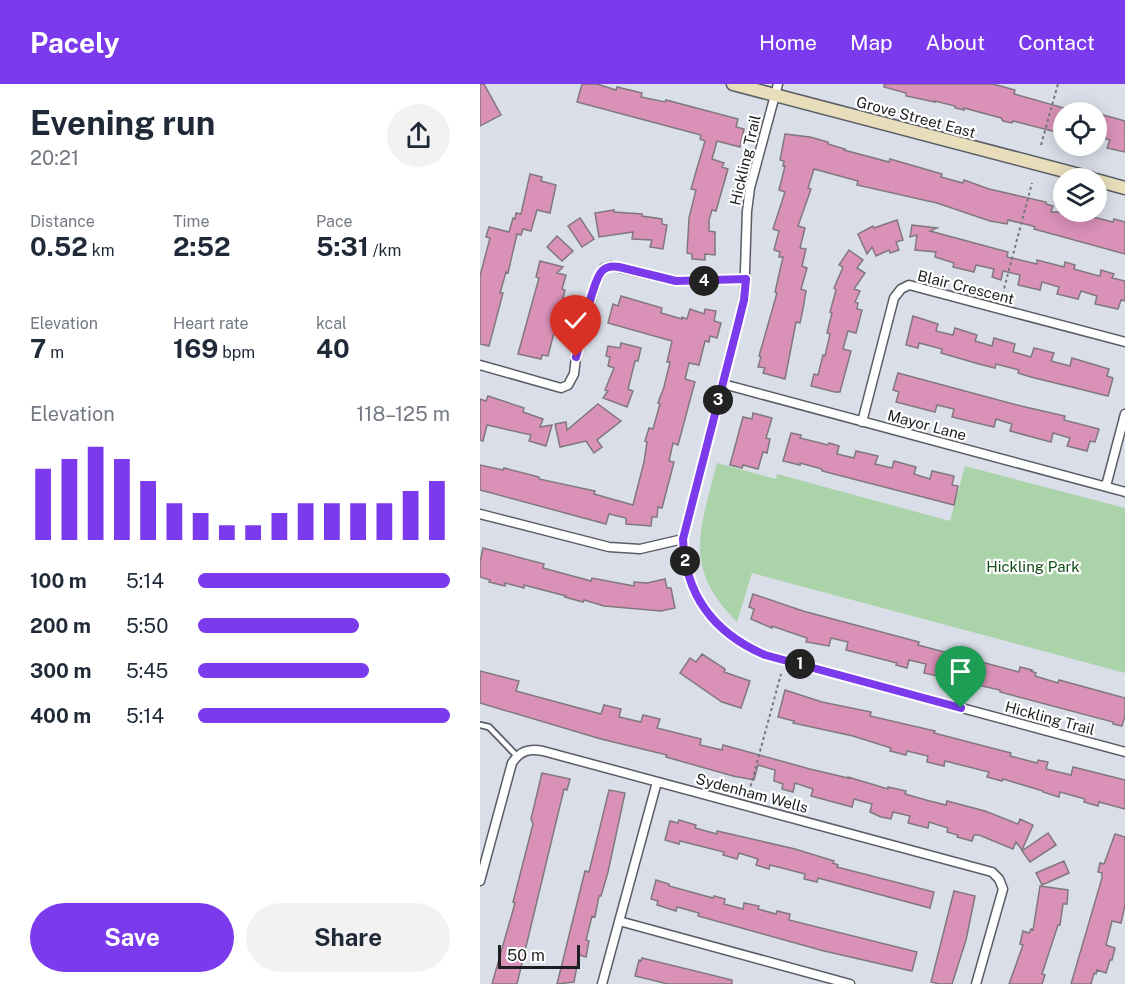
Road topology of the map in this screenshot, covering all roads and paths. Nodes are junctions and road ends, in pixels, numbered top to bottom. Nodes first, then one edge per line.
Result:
1 (734, 84) edge
2 (1058, 84) edge
3 (777, 89) edge
4 (1041, 145) dead end
5 (1056, 168) edge
6 (1032, 183) dead end
7 (1107, 183) edge
8 (1125, 188) edge
9 (746, 279) junction
10 (1000, 300) dead end
11 (1125, 342) edge
12 (480, 365) edge
13 (723, 384) junction
14 (1125, 414) edge
15 (862, 422) junction
16 (1106, 486) junction
17 (1125, 492) edge
18 (480, 514) edge
19 (683, 539) junction
20 (781, 674) dead end
21 (480, 725) edge
22 (1125, 752) edge
23 (517, 756) junction
24 (657, 782) junction
25 (749, 792) dead end
26 (480, 881) edge
27 (619, 921) junction
28 (602, 984) edge
29 (850, 984) edge
30 (976, 984) edge

1 - 3 street, Grove Street East
2 - 4 path
3 - 5 street, Grove Street East
3 - 9 street, Hickling Trail
6 - 10 path
7 - 8 street
9 - 12 street
9 - 13 street, Hickling Trail
11 - 15 street, Blair Crescent
13 - 15 street, Mayor Lane
13 - 19 street, Hickling Trail
14 - 16 street
15 - 16 street, Mayor Lane
16 - 17 street, Mayor Lane
18 - 19 street
19 - 22 street, Hickling Trail
20 - 25 path
21 - 23 lane
23 - 24 street, Sydenham Wells
23 - 26 street
24 - 27 street
24 - 30 street, Sydenham Wells
27 - 28 street
27 - 29 street

